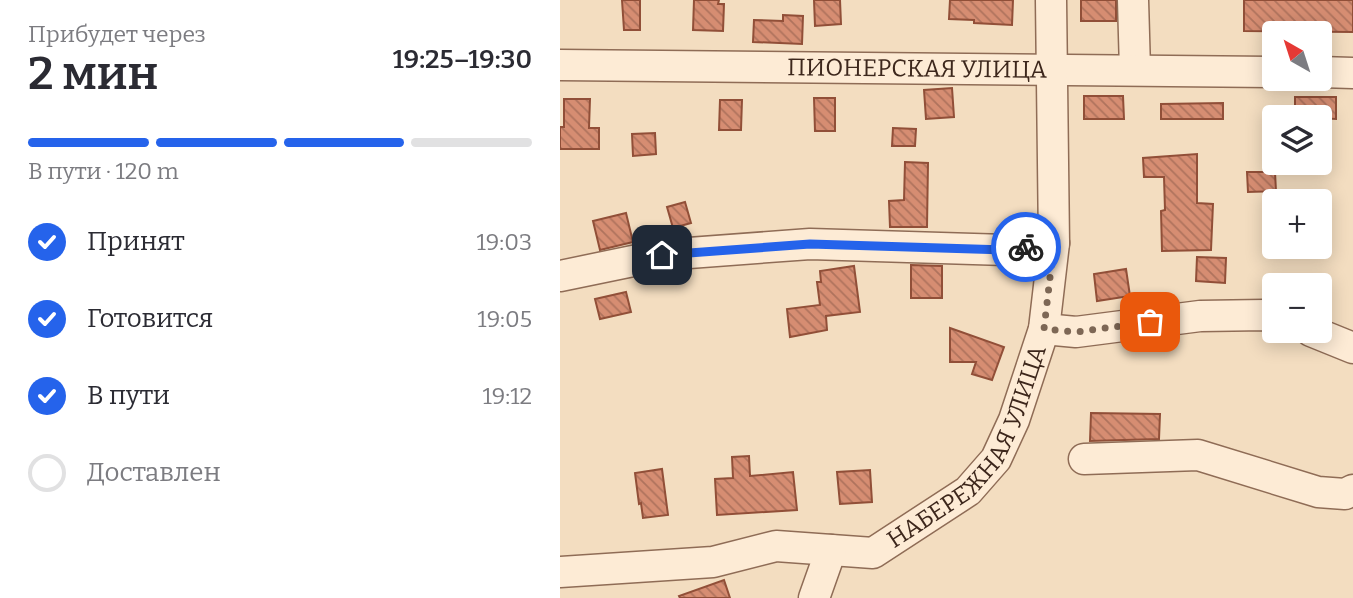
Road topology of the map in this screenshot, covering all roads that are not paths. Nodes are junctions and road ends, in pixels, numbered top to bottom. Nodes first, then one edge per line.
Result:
1 (1051, 0) edge
2 (1133, 0) edge
3 (560, 65) edge
4 (1051, 69) junction
5 (1135, 70) junction
6 (1262, 72) edge
7 (1332, 72) edge
8 (1353, 73) edge
9 (1054, 243) junction
10 (560, 276) edge
11 (1262, 315) edge
12 (1044, 329) junction
13 (1332, 340) edge
14 (1353, 348) edge
15 (1084, 459) dead end
16 (1353, 490) edge
17 (831, 550) junction
18 (560, 572) edge
19 (814, 598) edge

1 - 4 street
2 - 5 street
3 - 4 street, ПИОНЕРСКАЯ УЛИЦА
4 - 5 street, ПИОНЕРСКАЯ УЛИЦА
4 - 9 street
5 - 6 street, ПИОНЕРСКАЯ УЛИЦА
7 - 8 street
9 - 10 street
9 - 12 street
11 - 12 street, НАБЕРЕЖНАЯ УЛИЦА
12 - 17 street, НАБЕРЕЖНАЯ УЛИЦА
13 - 14 street
15 - 16 street
17 - 18 street, НАБЕРЕЖНАЯ УЛИЦА
17 - 19 street

